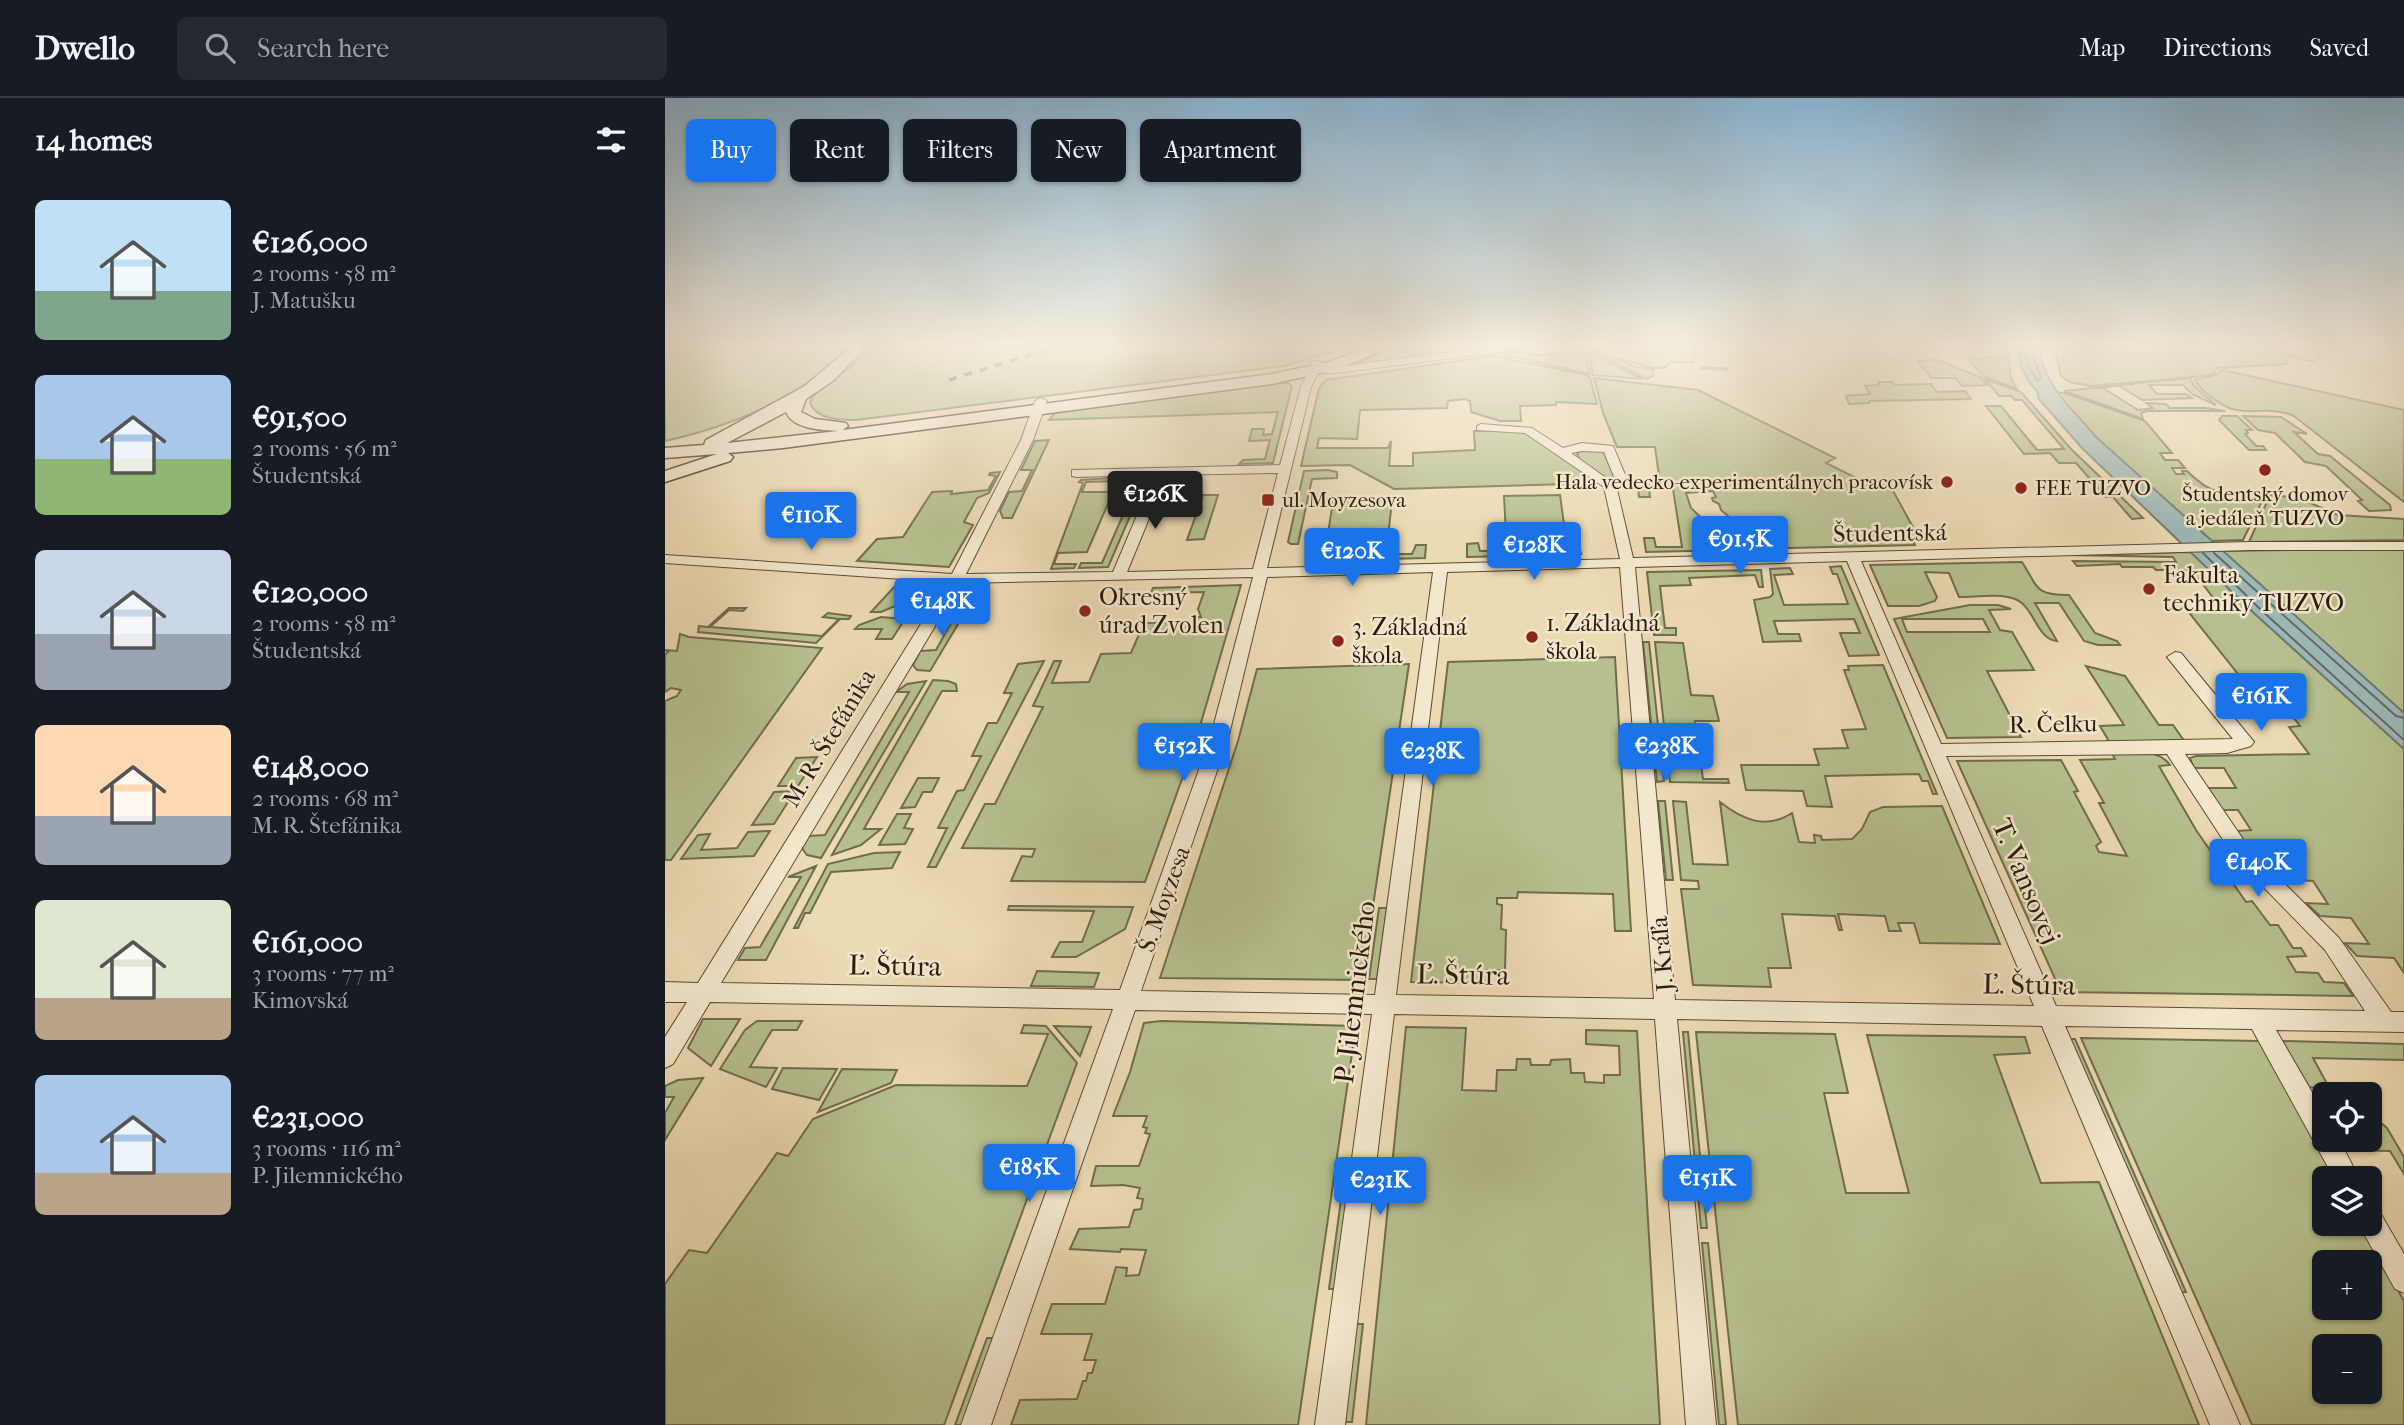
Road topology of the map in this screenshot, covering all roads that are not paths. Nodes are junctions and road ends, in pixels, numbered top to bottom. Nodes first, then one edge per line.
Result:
1 (779, 408) edge
2 (795, 408) edge
3 (1013, 408) edge
4 (1020, 408) edge
5 (1039, 408) edge
6 (1304, 408) edge
7 (770, 413) junction
8 (844, 426) junction
9 (1481, 428) dead end
10 (768, 444) junction
11 (665, 447) edge
12 (704, 448) junction
13 (1562, 452) junction
14 (665, 453) edge
15 (665, 469) edge
16 (1285, 469) junction
17 (1161, 472) junction
18 (1076, 473) dead end
19 (665, 477) edge
20 (1620, 484) junction
21 (2404, 545) edge
22 (1853, 556) junction
23 (665, 559) edge
24 (1627, 561) junction
25 (1441, 567) junction
26 (1261, 573) junction
27 (1118, 577) junction
28 (956, 580) junction
29 (2175, 657) dead end
30 (2172, 747) junction
31 (1936, 750) junction
32 (665, 992) edge
33 (704, 993) junction
34 (1127, 999) junction
35 (1384, 1004) junction
36 (1667, 1009) junction
37 (2050, 1016) junction
38 (2259, 1020) junction
39 (2394, 1022) edge
40 (665, 1057) edge
41 (2312, 1115) edge
42 (2379, 1236) edge
43 (2404, 1280) edge
44 (976, 1425) edge
45 (1330, 1425) edge
46 (1701, 1425) edge
47 (2225, 1425) edge

1 - 7 street
2 - 8 street
3 - 8 street
4 - 10 street
5 - 28 street, M. R. Štefánika
6 - 16 street, Š. Moyzesa
7 - 11 street
7 - 12 street
8 - 12 street
9 - 13 street
10 - 12 street
10 - 19 street
12 - 14 street
12 - 15 street
13 - 20 street
13 - 20 street, J. Kráľa
16 - 17 street
16 - 26 street, Š. Moyzesa
17 - 18 street
17 - 27 street
20 - 24 street, J. Kráľa
21 - 22 street, Študentská
22 - 24 street, Študentská
22 - 31 street, T. Vansovej
23 - 28 street, Študentská
24 - 25 street, Študentská
24 - 36 street, J. Kráľa
25 - 26 street, Študentská
25 - 35 street, P. Jilemnického
26 - 27 street, Študentská
26 - 34 street, Š. Moyzesa
27 - 28 street, Študentská
28 - 33 street, M. R. Štefánika
29 - 30 street, R. Čelku
30 - 31 street, R. Čelku
30 - 39 street
31 - 37 street, T. Vansovej
32 - 33 street, Ľ. Štúra
33 - 34 street, Ľ. Štúra
33 - 40 street, M. R. Štefánika
34 - 35 street, Ľ. Štúra
34 - 44 street, Š. Moyzesa
35 - 36 street, Ľ. Štúra
35 - 45 street, P. Jilemnického
36 - 37 street, Ľ. Štúra
36 - 46 street, J. Kráľa
37 - 38 street, Ľ. Štúra
37 - 47 street, T. Vansovej
38 - 39 street, Ľ. Štúra
38 - 41 street
42 - 43 street

